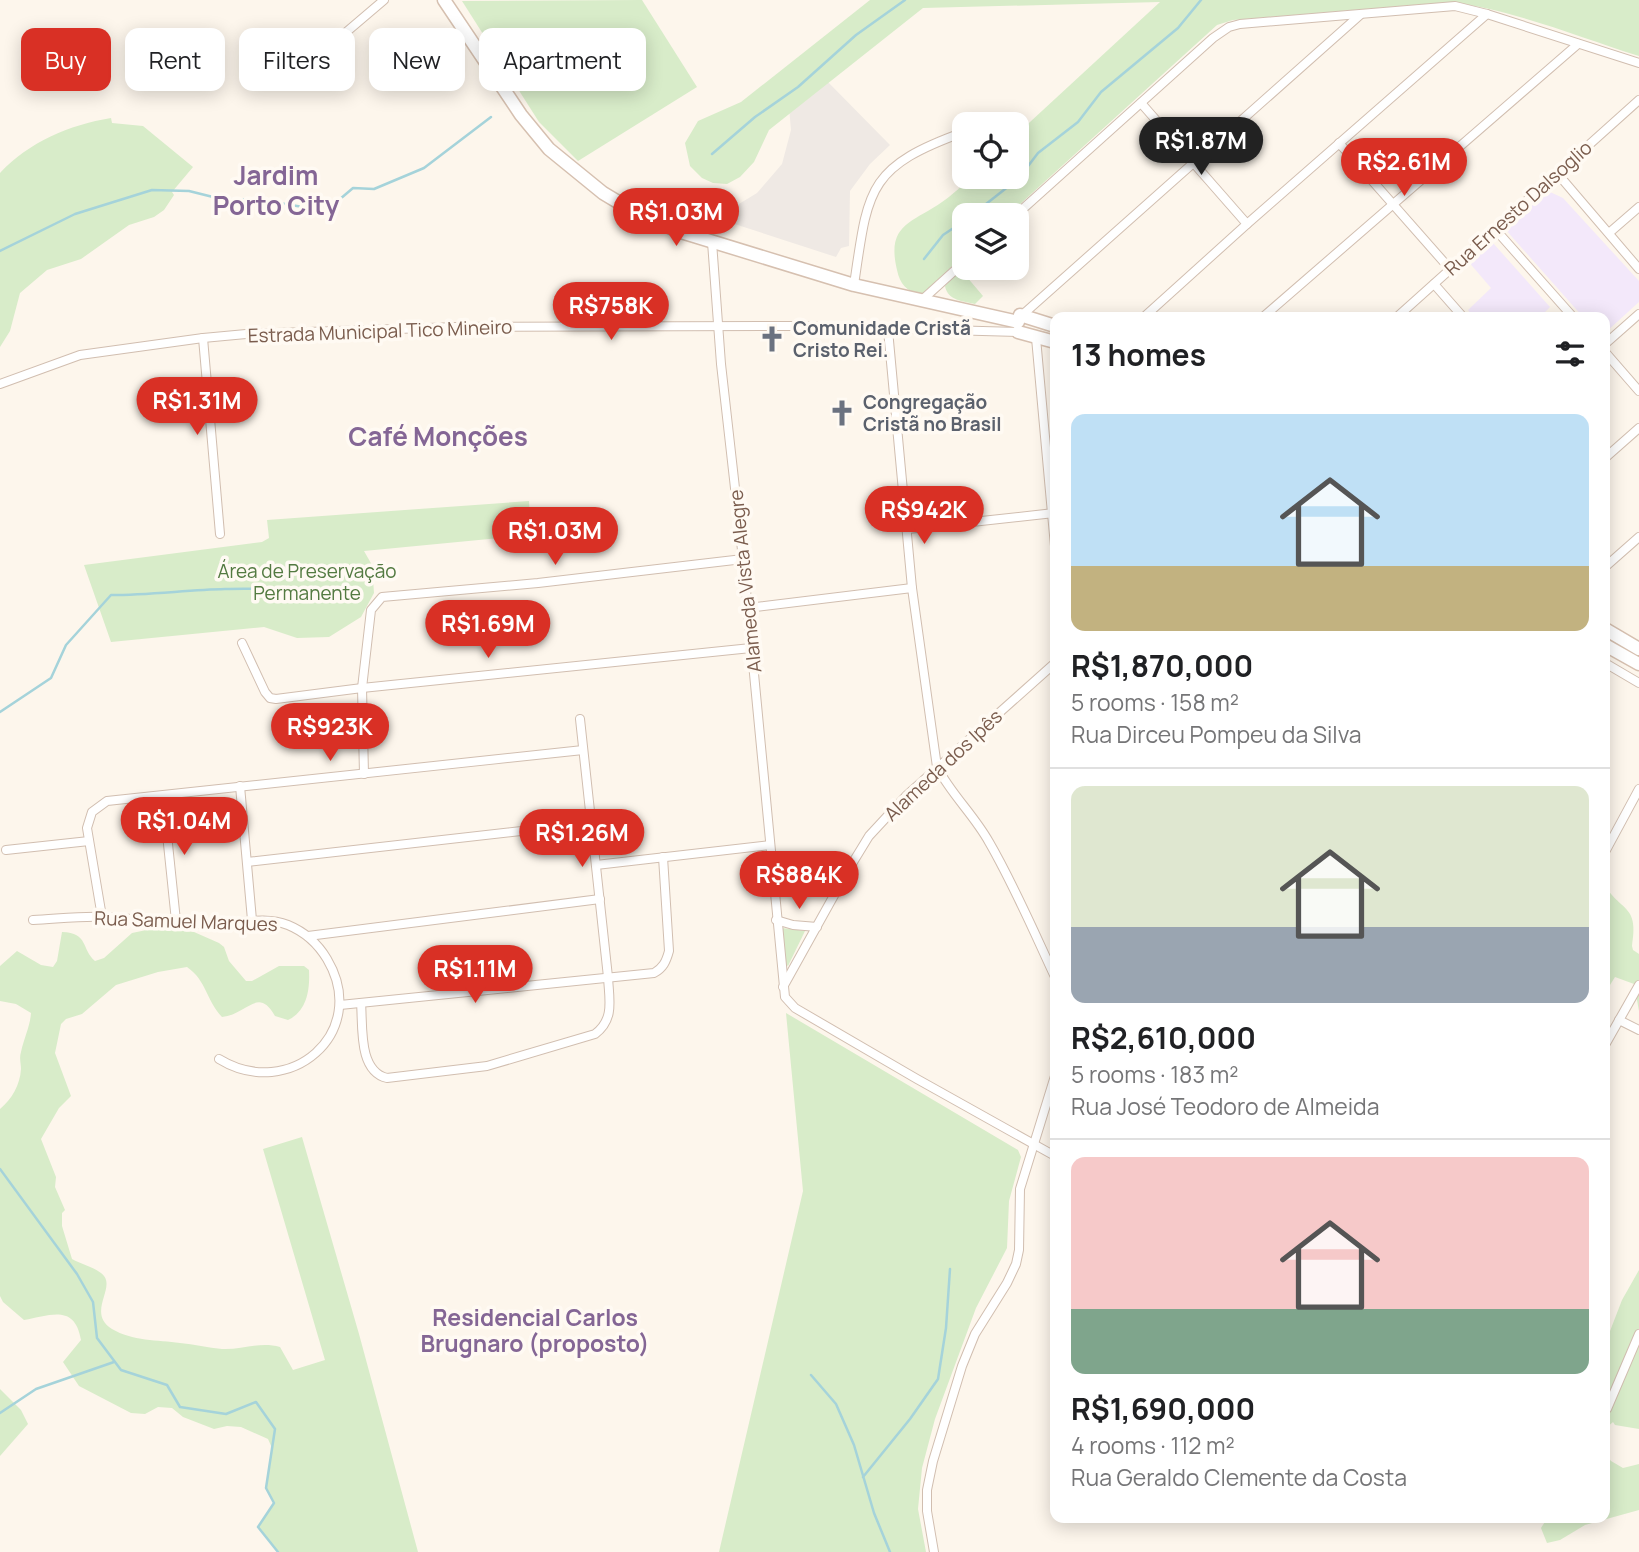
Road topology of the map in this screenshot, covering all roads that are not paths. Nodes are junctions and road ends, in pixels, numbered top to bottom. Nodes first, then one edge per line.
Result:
1 (384, 0) edge
2 (444, 0) edge
3 (1487, 14) junction
4 (1360, 15) junction
5 (351, 28) edge
6 (1578, 44) junction
7 (1639, 63) edge
8 (1639, 100) edge
9 (1141, 103) junction
10 (952, 136) edge
11 (1339, 143) junction
12 (1194, 164) junction
13 (1557, 173) junction
14 (1029, 203) edge
15 (1391, 204) junction
16 (1639, 206) edge
17 (1247, 223) junction
18 (1495, 229) junction
19 (1609, 233) junction
20 (712, 242) junction
21 (1450, 269) junction
22 (1639, 269) edge
23 (952, 273) edge
24 (1434, 284) junction
25 (854, 285) junction
26 (922, 300) junction
27 (1149, 312) edge
28 (1269, 312) edge
29 (1403, 312) edge
30 (1459, 312) edge
31 (1569, 312) edge
32 (1639, 314) edge
33 (1019, 323) junction
34 (1050, 326) edge
35 (718, 327) junction
36 (888, 330) junction
37 (203, 338) junction
38 (1036, 338) junction
39 (1610, 340) edge
40 (1050, 341) edge
41 (1610, 358) edge
42 (0, 384) edge
43 (1639, 391) edge
44 (1639, 428) edge
45 (1610, 454) edge
46 (1050, 482) edge
47 (1050, 513) edge
48 (908, 529) junction
49 (220, 534) dead end
50 (1639, 537) edge
51 (744, 559) junction
52 (1610, 563) edge
53 (912, 588) junction
54 (748, 608) junction
55 (1610, 632) edge
56 (243, 643) dead end
57 (751, 648) junction
58 (1639, 648) edge
59 (1610, 654) edge
60 (1610, 657) edge
61 (1639, 664) edge
62 (1050, 667) edge
63 (1639, 683) edge
64 (362, 688) junction
65 (580, 719) dead end
66 (583, 750) junction
67 (937, 767) junction
68 (364, 774) junction
69 (240, 786) junction
70 (1639, 789) edge
71 (163, 796) junction
72 (592, 823) junction
73 (89, 841) junction
74 (1610, 843) edge
75 (770, 845) junction
76 (6, 850) dead end
77 (663, 858) junction
78 (247, 862) junction
79 (596, 865) junction
80 (600, 899) junction
81 (102, 917) junction
82 (33, 920) dead end
83 (252, 920) junction
84 (776, 920) junction
85 (176, 921) junction
86 (817, 927) junction
87 (308, 936) junction
88 (1050, 967) edge
89 (608, 977) junction
90 (1639, 985) edge
91 (783, 987) junction
92 (361, 1003) junction
93 (340, 1005) junction
94 (1619, 1020) junction
95 (1639, 1030) edge
96 (1610, 1036) edge
97 (219, 1059) dead end
98 (1050, 1091) edge
99 (1033, 1144) junction
100 (1050, 1153) edge
101 (1639, 1334) edge
102 (1610, 1402) edge
103 (934, 1552) edge

1 - 5 street
2 - 20 main road
3 - 4 street
3 - 6 street
3 - 11 street
4 - 9 street
4 - 12 street
6 - 7 street
6 - 15 street
8 - 13 street, Rua Ernesto Dalsoglio
9 - 12 street
9 - 14 street
10 - 25 street
11 - 15 street
11 - 17 street
12 - 17 street
12 - 33 street
13 - 18 street, Rua Ernesto Dalsoglio
13 - 19 street
15 - 21 street
15 - 28 street
16 - 19 street
17 - 27 street
18 - 21 street, Rua Ernesto Dalsoglio
18 - 31 street
19 - 22 street
20 - 25 main road
20 - 35 street, Alameda Vista Alegre
21 - 24 street, Rua Ernesto Dalsoglio
23 - 26 street
24 - 29 street, Rua Ernesto Dalsoglio
24 - 30 street
25 - 26 main road
26 - 33 main road
32 - 39 street
33 - 34 main road
33 - 36 street, Estrada Municipal Tico Mineiro
33 - 38 main road
35 - 36 street, Estrada Municipal Tico Mineiro
35 - 37 street, Estrada Municipal Tico Mineiro
35 - 51 street, Alameda Vista Alegre
36 - 48 street
37 - 42 street, Estrada Municipal Tico Mineiro
37 - 49 street
38 - 40 main road
38 - 46 street
41 - 43 street
44 - 45 street
47 - 48 street
48 - 53 street
50 - 52 street
51 - 54 street, Alameda Vista Alegre
51 - 64 street
53 - 54 street
53 - 67 street
54 - 57 street, Alameda Vista Alegre
55 - 58 main road
56 - 64 street
57 - 64 street
57 - 75 street, Alameda Vista Alegre
59 - 61 main road
60 - 63 street
62 - 67 street, Alameda dos Ipês
64 - 68 street
65 - 66 street
66 - 68 street
66 - 72 street
67 - 86 street, Alameda dos Ipês
67 - 88 street
68 - 69 street
69 - 71 street
69 - 78 street
70 - 74 street
71 - 73 street
71 - 85 street
72 - 78 street
72 - 79 street
73 - 76 street
73 - 81 street
75 - 77 street
75 - 84 street, Alameda Vista Alegre
77 - 79 street
77 - 89 street
78 - 83 street
79 - 80 street
80 - 87 street
80 - 89 street
81 - 82 street, Rua Samuel Marques
81 - 85 street, Rua Samuel Marques
83 - 85 street, Rua Samuel Marques
83 - 87 street, Rua Samuel Marques
84 - 86 street
84 - 91 street, Alameda Vista Alegre
86 - 91 street, Alameda dos Ipês
87 - 93 street, Rua Samuel Marques
89 - 92 street
89 - 92 street
90 - 94 street
91 - 99 street
92 - 93 street
93 - 97 street
94 - 95 street
94 - 96 street
98 - 99 street
99 - 100 street
99 - 103 street
101 - 102 street

